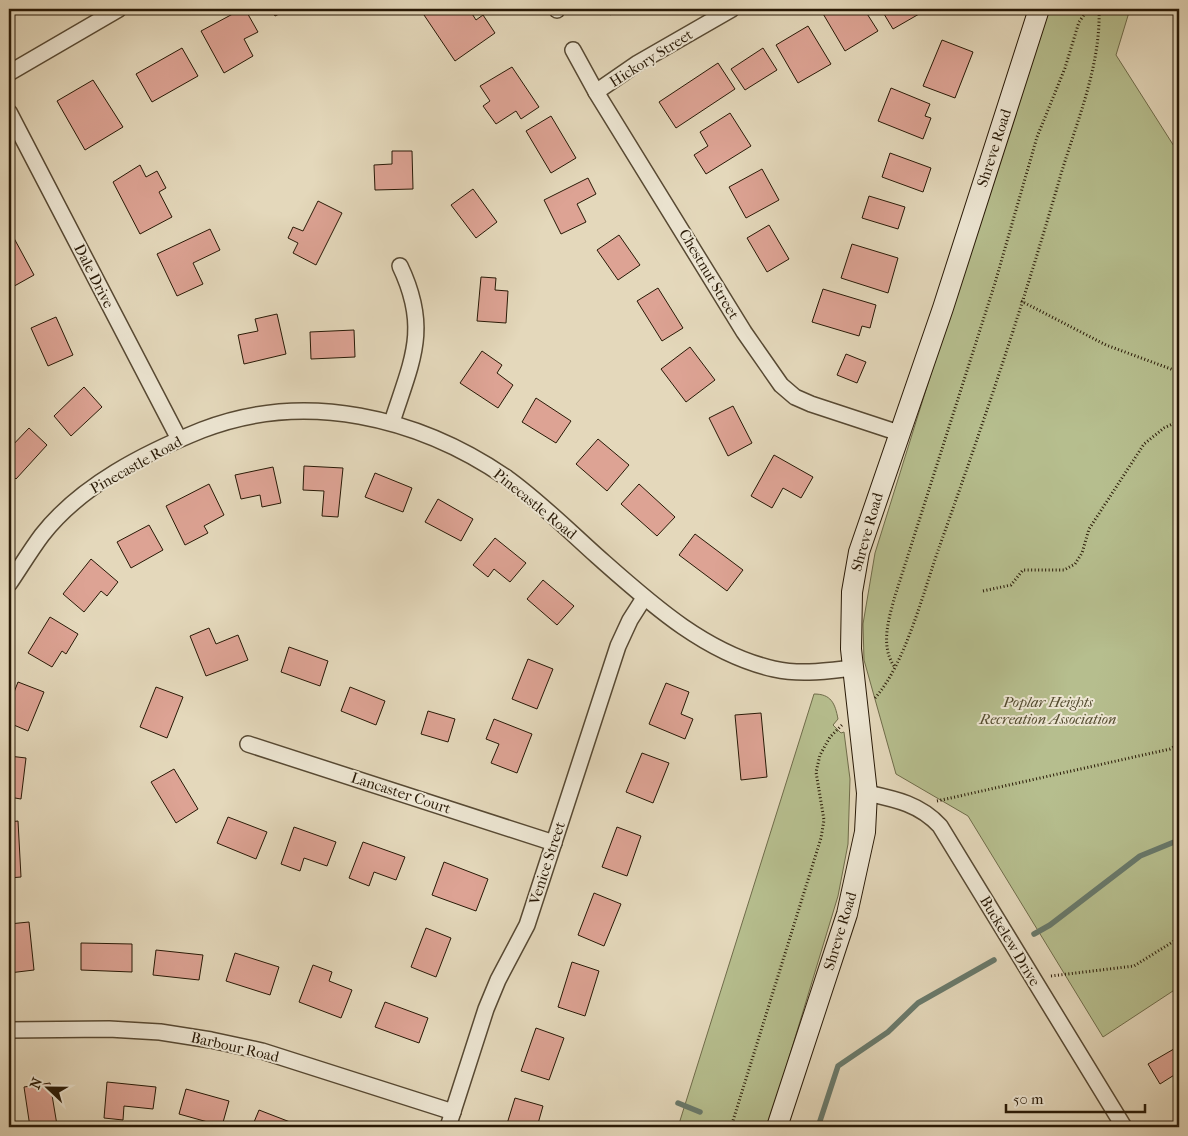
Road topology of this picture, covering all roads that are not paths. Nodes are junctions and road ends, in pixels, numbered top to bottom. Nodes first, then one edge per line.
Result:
1 (119, 9) edge
2 (732, 9) edge
3 (1039, 9) edge
4 (573, 50) dead end
5 (9, 74) edge
6 (596, 92) junction
7 (9, 112) edge
8 (400, 266) dead end
9 (392, 422) junction
10 (899, 433) junction
11 (179, 439) junction
12 (9, 584) edge
13 (644, 598) junction
14 (853, 668) junction
15 (248, 744) dead end
16 (866, 793) junction
17 (554, 843) junction
18 (9, 1030) edge
19 (453, 1112) junction
20 (448, 1127) edge
21 (777, 1127) edge
22 (1124, 1127) edge

1 - 5 street
2 - 6 street, Hickory Street
3 - 10 main road, Shreve Road
4 - 6 street, Chestnut Street
6 - 10 street, Chestnut Street
7 - 11 street, Dale Drive
8 - 9 street
9 - 11 street, Pinecastle Road
9 - 13 street, Pinecastle Road
10 - 14 main road, Shreve Road
11 - 12 street, Pinecastle Road
13 - 14 street, Pinecastle Road
13 - 17 street, Venice Street
14 - 16 main road, Shreve Road
15 - 17 street, Lancaster Court
16 - 21 main road, Shreve Road
16 - 22 street, Buckelew Drive
17 - 19 street, Venice Street
18 - 19 street, Barbour Road
19 - 20 street, Venice Street

